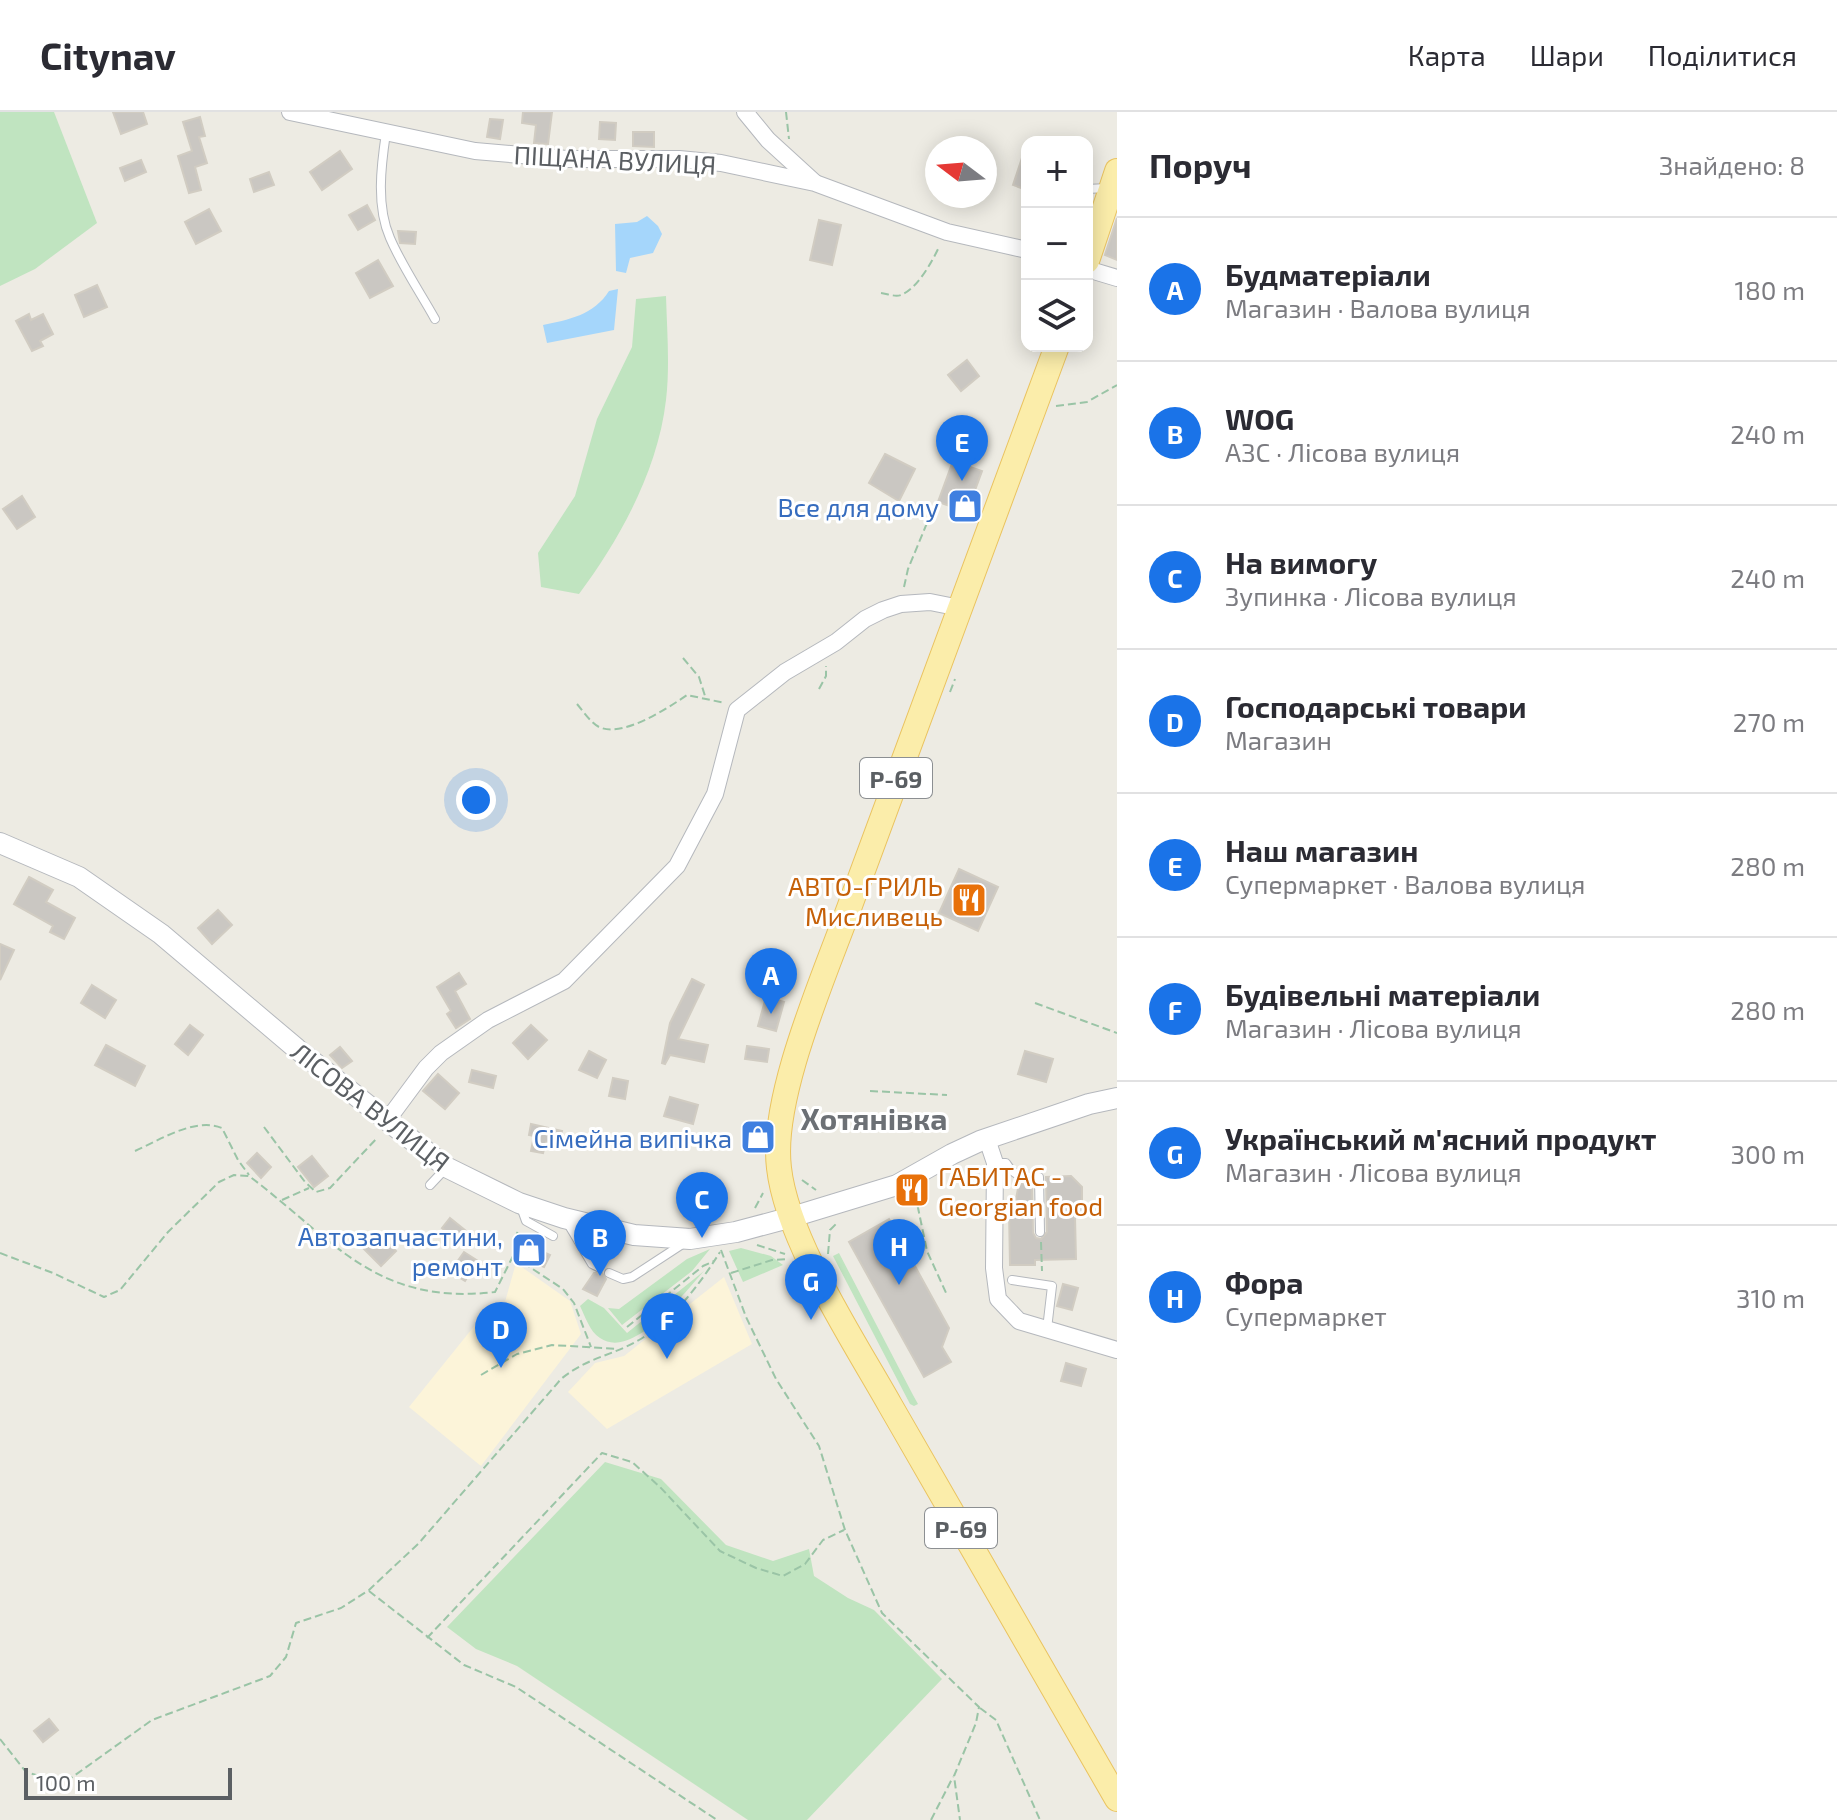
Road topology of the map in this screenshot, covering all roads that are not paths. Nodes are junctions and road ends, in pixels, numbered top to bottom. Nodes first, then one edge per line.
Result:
1 (290, 112) edge
2 (745, 112) edge
3 (386, 132) junction
4 (1114, 179) edge
5 (815, 183) junction
6 (1093, 187) edge
7 (1093, 243) edge
8 (1021, 249) edge
9 (1093, 271) edge
10 (1117, 278) edge
11 (435, 319) dead end
12 (1055, 352) edge
13 (960, 608) junction
14 (0, 843) edge
15 (1117, 1098) edge
16 (386, 1122) junction
17 (987, 1139) junction
18 (995, 1163) junction
19 (446, 1167) junction
20 (430, 1185) dead end
21 (792, 1217) junction
22 (559, 1227) junction
23 (1040, 1232) road end
24 (690, 1239) junction
25 (598, 1267) dead end
26 (609, 1273) dead end
27 (1012, 1280) dead end
28 (1047, 1330) junction
29 (1117, 1350) edge
30 (1117, 1799) edge

1 - 3 street, ПІЩАНА ВУЛИЦЯ
2 - 5 street
3 - 5 street, ПІЩАНА ВУЛИЦЯ
3 - 11 lane
4 - 6 lane
4 - 7 main road
5 - 8 street, ПІЩАНА ВУЛИЦЯ
9 - 10 street
12 - 13 main road, Р-69
13 - 16 street
13 - 21 main road, Р-69
14 - 16 street, ЛІСОВА ВУЛИЦЯ
15 - 17 street, ЛІСОВА ВУЛИЦЯ
16 - 19 street, ЛІСОВА ВУЛИЦЯ
17 - 18 street
17 - 21 street, ЛІСОВА ВУЛИЦЯ
18 - 23 lane
18 - 28 street
19 - 20 lane
19 - 22 street, ЛІСОВА ВУЛИЦЯ
21 - 24 street, ЛІСОВА ВУЛИЦЯ
21 - 30 main road, Р-69
22 - 24 street, ЛІСОВА ВУЛИЦЯ
22 - 25 lane
24 - 26 lane
27 - 28 lane
28 - 29 street

